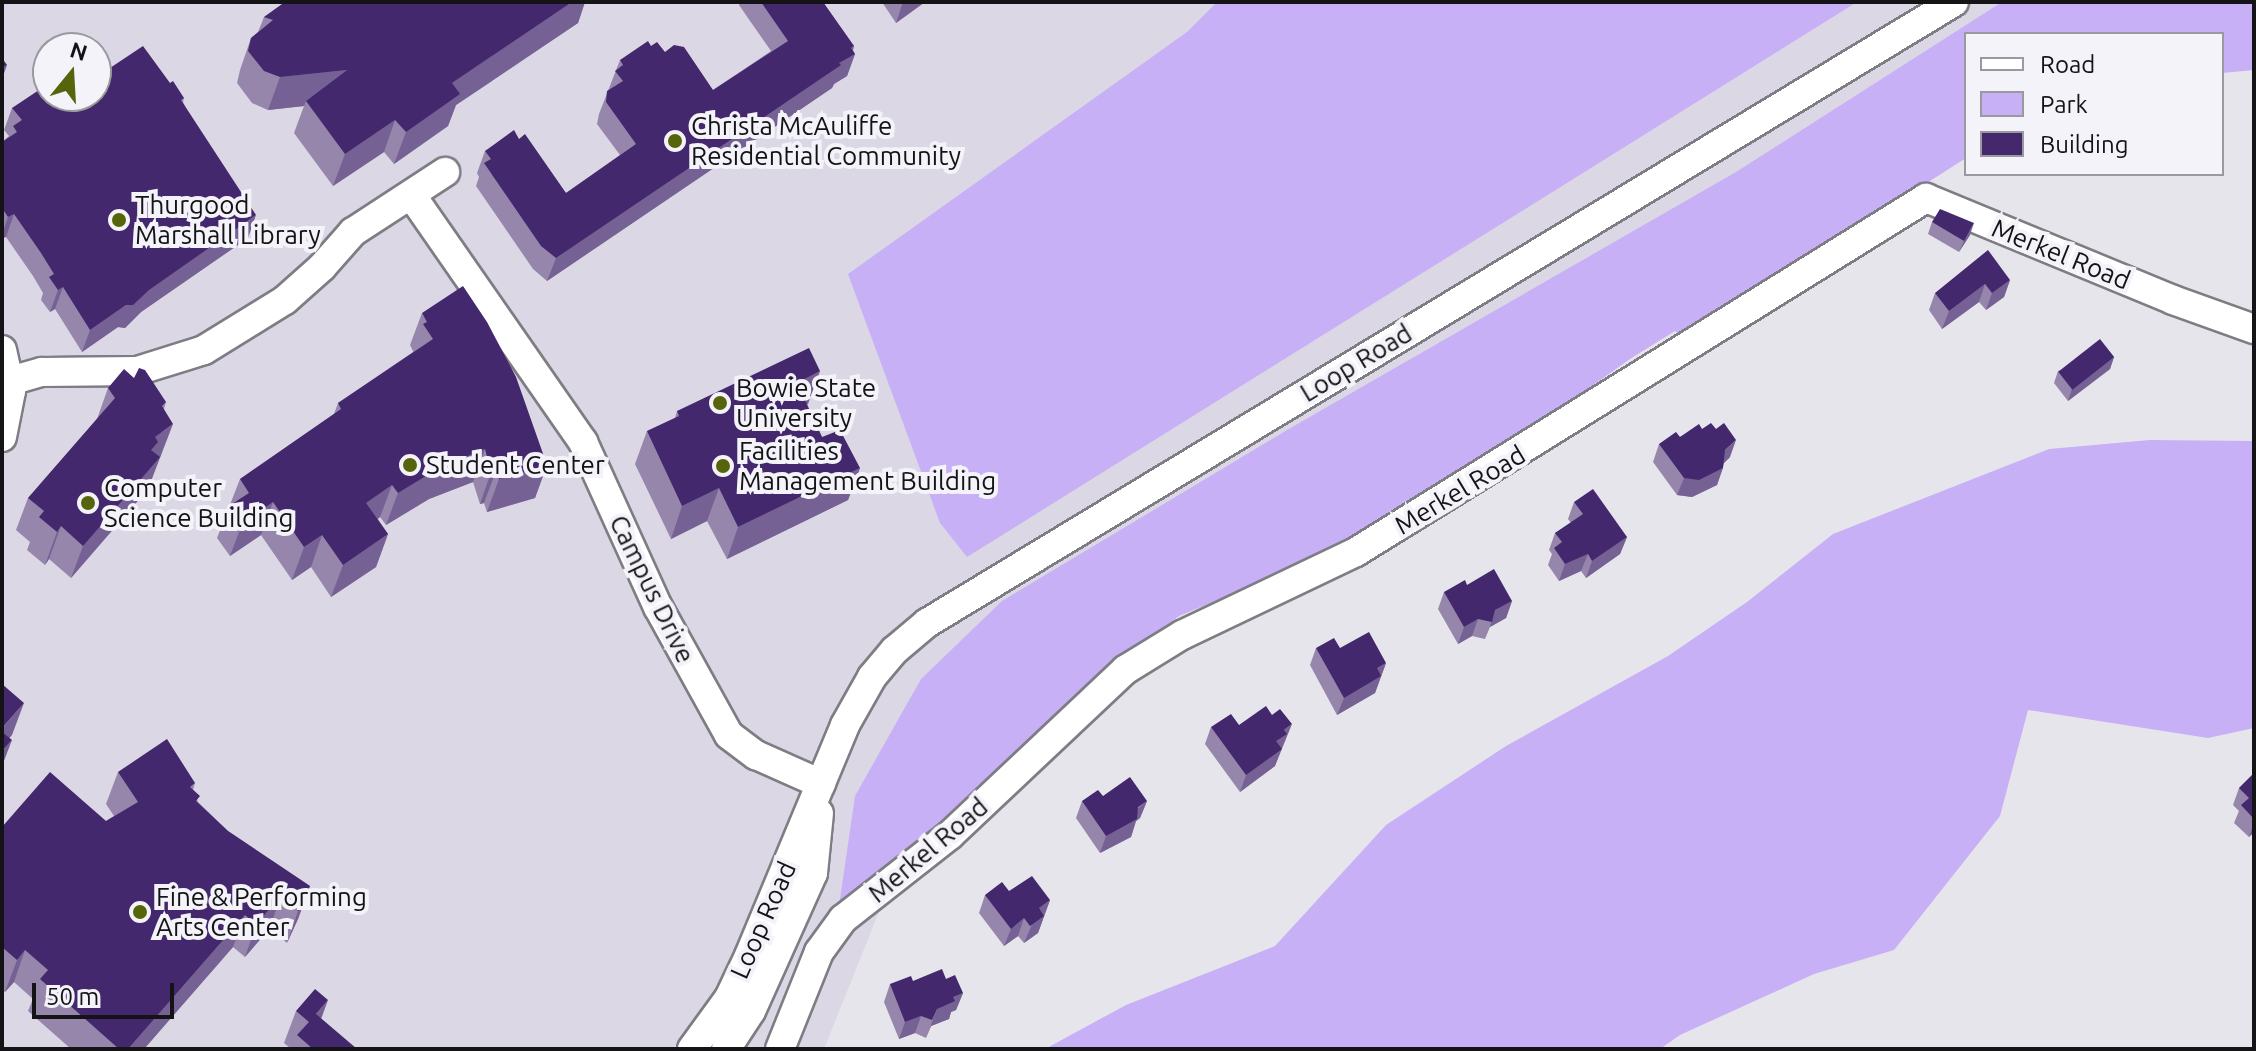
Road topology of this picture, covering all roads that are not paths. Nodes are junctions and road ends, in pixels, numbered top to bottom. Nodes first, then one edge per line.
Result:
1 (1954, 2) edge
2 (445, 172) dead end
3 (412, 196) junction
4 (2254, 329) edge
5 (2, 350) edge
6 (10, 381) junction
7 (2, 437) edge
8 (821, 784) junction
9 (692, 1049) edge
10 (726, 1049) edge
11 (780, 1049) edge

1 - 8 street, Loop Road
2 - 3 street
3 - 6 street
3 - 8 street, Campus Drive
4 - 11 street, Merkel Road
5 - 6 street
6 - 7 street
8 - 9 street, Loop Road
8 - 10 street, Loop Road

